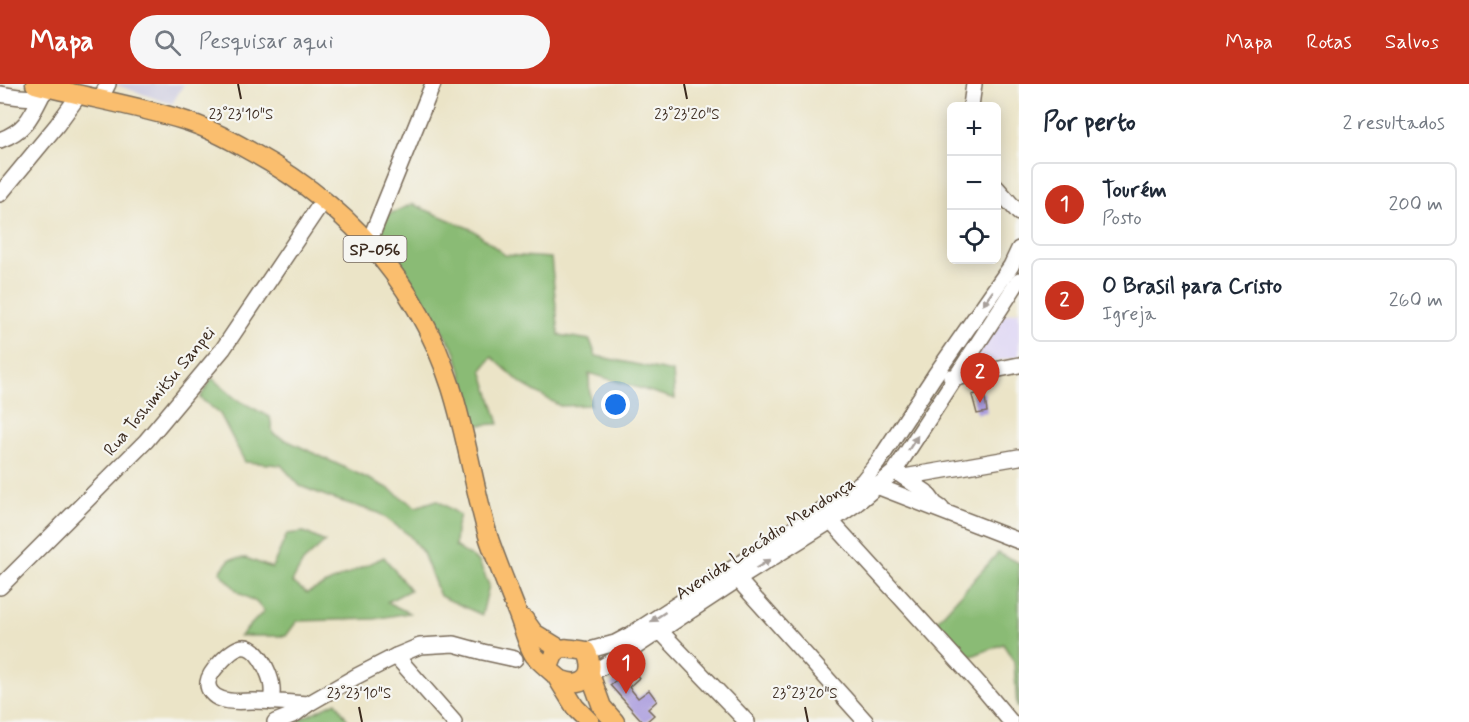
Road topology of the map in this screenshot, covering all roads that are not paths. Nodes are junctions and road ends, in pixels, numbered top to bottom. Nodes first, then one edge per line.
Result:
1 (433, 84) edge
2 (974, 84) edge
3 (45, 88) edge
4 (104, 91) edge
5 (0, 94) edge
6 (79, 95) junction
7 (972, 102) edge
8 (0, 140) edge
9 (1001, 193) edge
10 (0, 194) edge
11 (324, 199) junction
12 (1019, 213) edge
13 (369, 242) junction
14 (1019, 249) edge
15 (1015, 267) edge
16 (1019, 280) edge
17 (1019, 365) edge
18 (935, 375) junction
19 (956, 378) junction
20 (1019, 457) edge
21 (878, 462) junction
22 (948, 470) junction
23 (899, 474) junction
24 (870, 483) junction
25 (926, 492) junction
26 (951, 514) junction
27 (831, 521) junction
28 (1019, 541) edge
29 (733, 575) junction
30 (0, 587) edge
31 (514, 605) junction
32 (660, 631) junction
33 (560, 648) junction
34 (586, 651) junction
35 (534, 655) junction
36 (396, 656) junction
37 (515, 659) junction
38 (552, 672) junction
39 (590, 674) junction
40 (271, 702) junction
41 (308, 704) junction
42 (275, 722) edge
43 (453, 722) edge
44 (590, 722) edge
45 (615, 722) edge
46 (747, 722) edge
47 (866, 722) edge
48 (1011, 722) edge

1 - 13 street
2 - 7 street
3 - 5 street
3 - 6 main road, SP-056
3 - 8 street
4 - 6 main road, SP-056
4 - 11 main road, SP-056
6 - 10 street
9 - 12 street
11 - 13 main road, SP-056
11 - 30 street, Rua Toshimitsu Sanpei
13 - 31 main road, SP-056
14 - 15 street, Avenida Leocádio Mendonça
15 -> 18 street, Avenida Leocádio Mendonça
16 - 19 street, Avenida Leocádio Mendonça
17 - 19 street
18 - 19 street
18 - 21 street, Avenida Leocádio Mendonça
23 -> 19 street, Avenida Leocádio Mendonça
20 - 22 street
21 - 23 street
21 - 24 street, Avenida Leocádio Mendonça
22 - 23 street
22 - 25 street
23 - 24 street, Avenida Leocádio Mendonça
23 - 25 street
24 - 26 street
24 - 27 street, Avenida Leocádio Mendonça
24 - 29 street, Avenida Leocádio Mendonça
25 - 26 street
26 - 28 street
29 -> 27 street, Avenida Leocádio Mendonça
27 - 48 street
29 - 32 street, Avenida Leocádio Mendonça
29 -> 34 street, Avenida Leocádio Mendonça
29 - 47 street
31 - 33 main road
31 - 35 main road, SP-056
32 - 39 street, Avenida Leocádio Mendonça
32 - 46 street
33 - 34 main road
33 - 35 street
33 - 38 main road
34 - 39 main road
35 - 37 street
35 - 38 main road, SP-056
36 - 37 street
36 - 41 street
36 - 43 street
37 - 38 street
38 - 39 main road
38 - 44 main road, SP-056
39 - 45 main road
40 - 40 street
40 - 41 street
41 - 42 street

